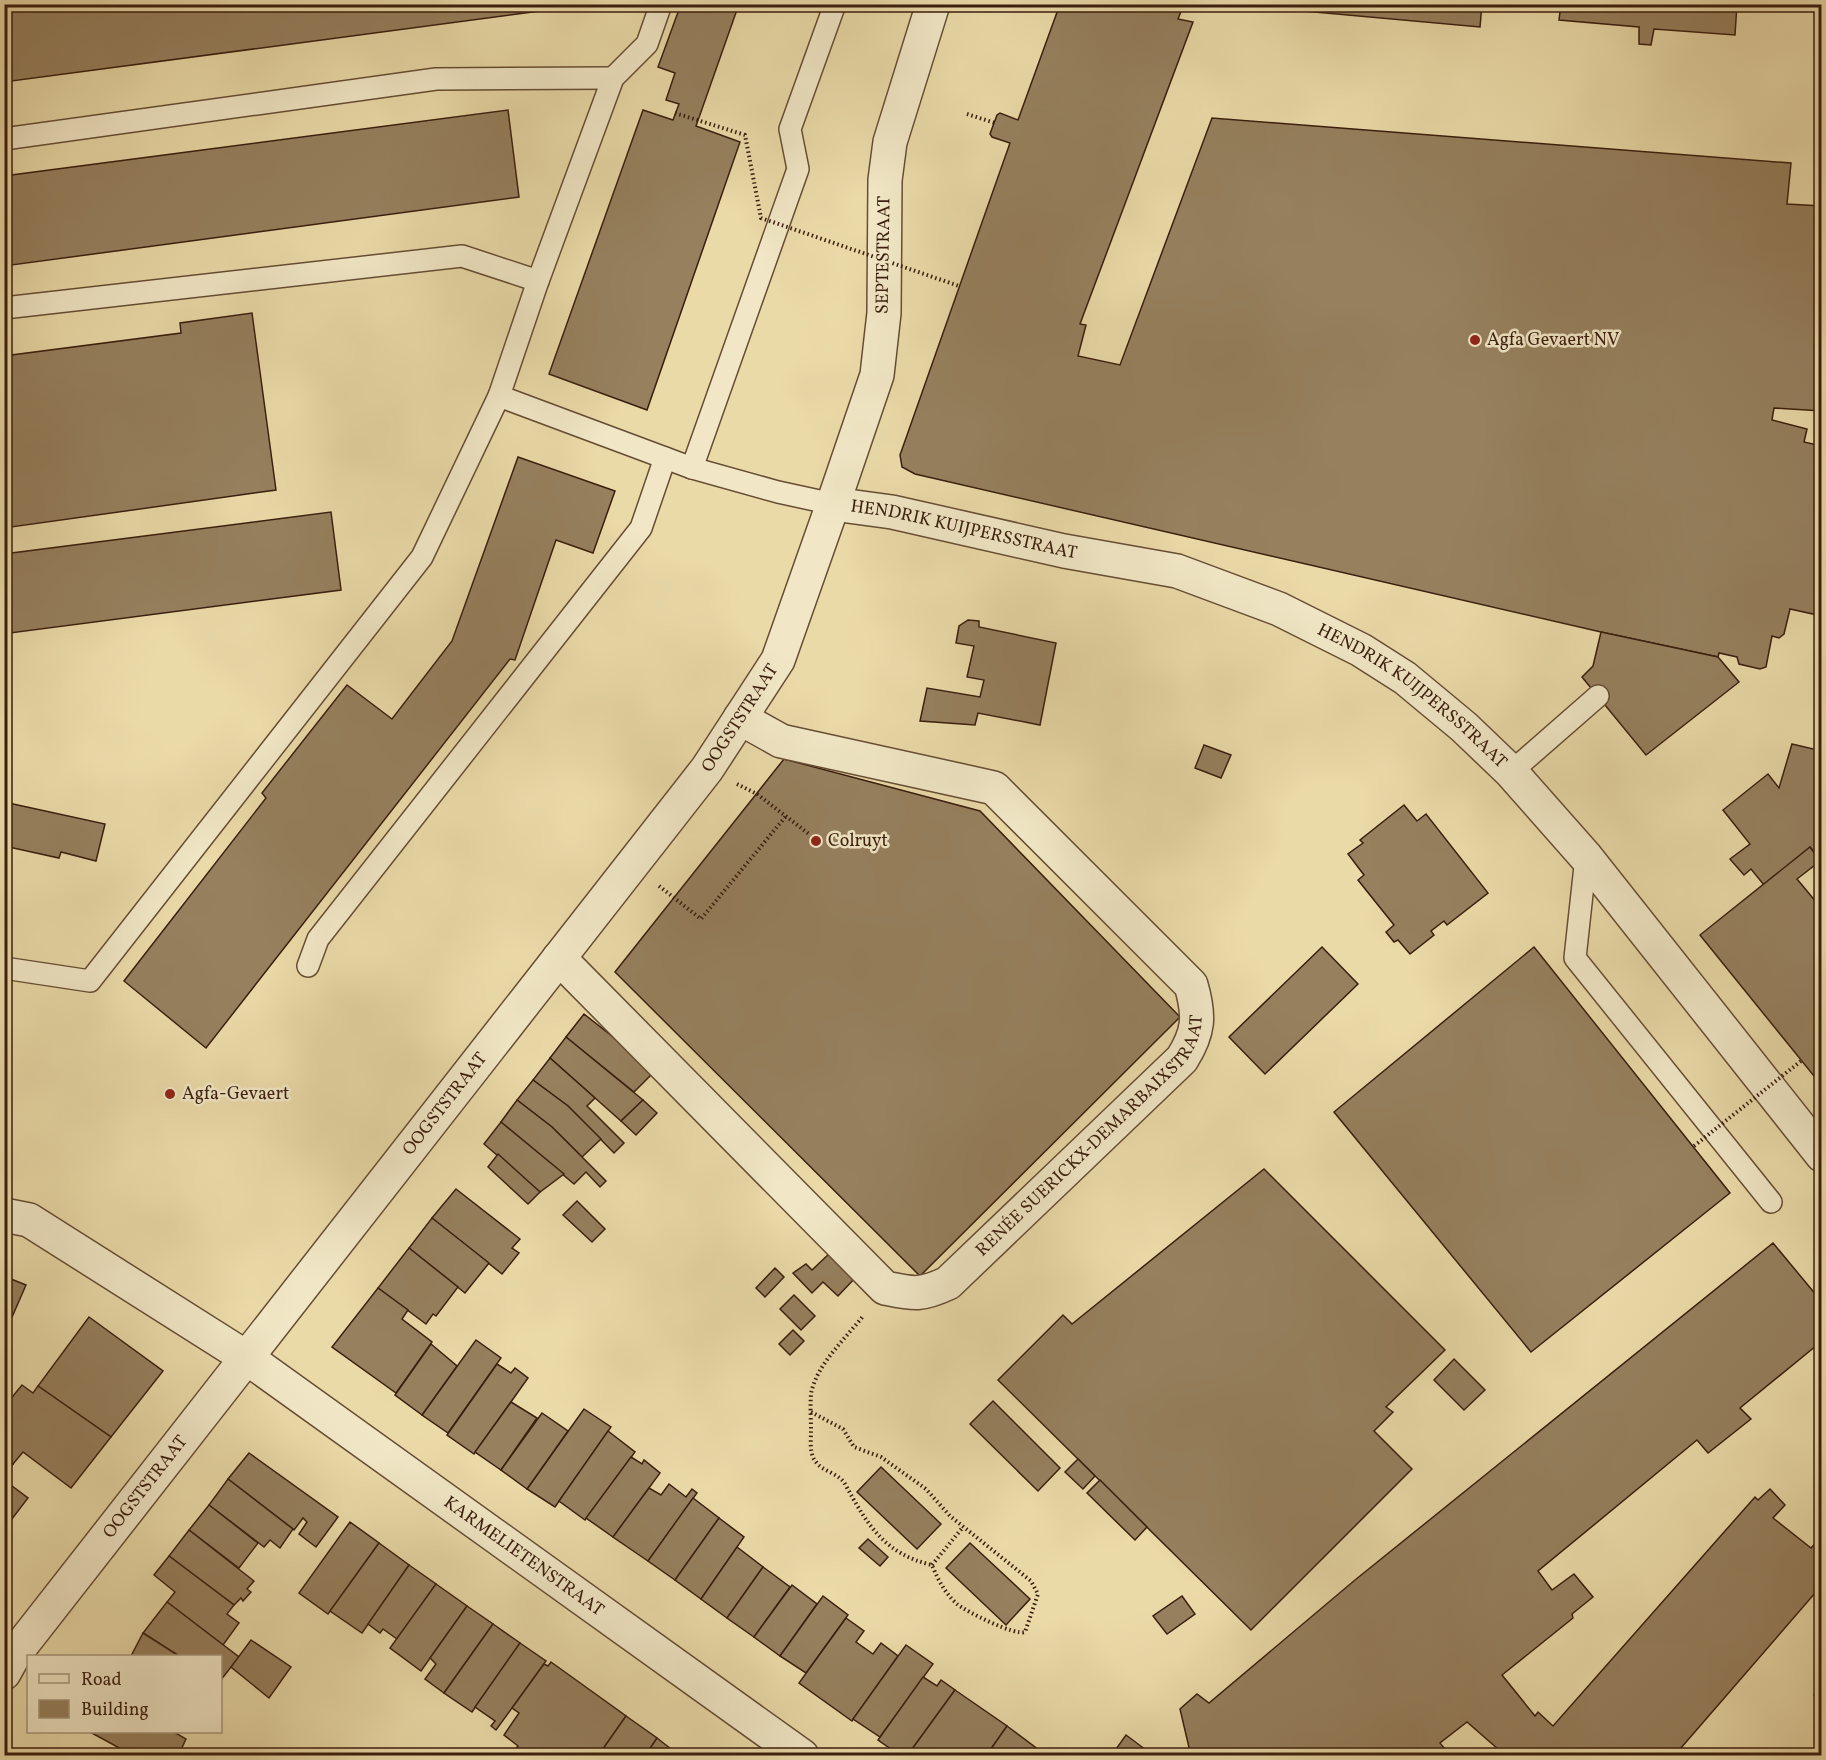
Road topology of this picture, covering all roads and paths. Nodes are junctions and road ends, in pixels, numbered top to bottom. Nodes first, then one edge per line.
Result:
1 (661, 4) edge
2 (836, 4) edge
3 (933, 4) edge
4 (613, 78) junction
5 (675, 113) dead end
6 (967, 114) dead end
7 (995, 123) dead end
8 (4, 139) edge
9 (538, 280) junction
10 (958, 286) dead end
11 (4, 308) edge
12 (499, 396) junction
13 (665, 458) junction
14 (692, 468) junction
15 (833, 504) junction
16 (1598, 696) dead end
17 (740, 718) junction
18 (707, 769) junction
19 (1511, 772) junction
20 (786, 816) junction
21 (809, 834) dead end
22 (1586, 858) junction
23 (634, 863) junction
24 (559, 958) junction
25 (309, 966) dead end
26 (4, 968) edge
27 (1801, 1061) dead end
28 (1694, 1146) dead end
29 (1821, 1155) edge
30 (1771, 1202) dead end
31 (4, 1215) edge
32 (885, 1288) junction
33 (247, 1358) junction
34 (811, 1412) junction
35 (963, 1527) junction
36 (932, 1565) junction
37 (4, 1673) edge
38 (802, 1755) edge

1 - 4 lane
2 - 14 lane
3 - 15 street, SEPTESTRAAT
4 - 8 lane
4 - 9 lane
5 - 10 path, bridge
6 - 7 path
9 - 11 lane
9 - 12 lane
12 - 13 lane
12 - 26 lane
13 - 14 lane
13 - 25 lane
14 - 15 lane
15 - 17 street, OOGSTSTRAAT
15 - 19 street, HENDRIK KUIJPERSSTRAAT
16 - 19 lane
17 - 18 street, OOGSTSTRAAT
17 - 32 street, RENÉE SUERICKX-DEMARBAIXSTRAAT
18 - 20 path
18 - 23 street, OOGSTSTRAAT
19 - 22 street, HENDRIK KUIJPERSSTRAAT
20 - 21 path
20 - 23 path
22 - 29 street, HENDRIK KUIJPERSSTRAAT
22 - 30 lane
23 - 24 street, OOGSTSTRAAT
24 - 32 street
24 - 33 street, OOGSTSTRAAT
27 - 28 path, bridge
31 - 33 street, KARMELIETENSTRAAT
32 - 34 path
33 - 37 street, OOGSTSTRAAT
33 - 38 street, KARMELIETENSTRAAT
34 - 35 path
34 - 36 path
35 - 36 path
35 - 36 path

